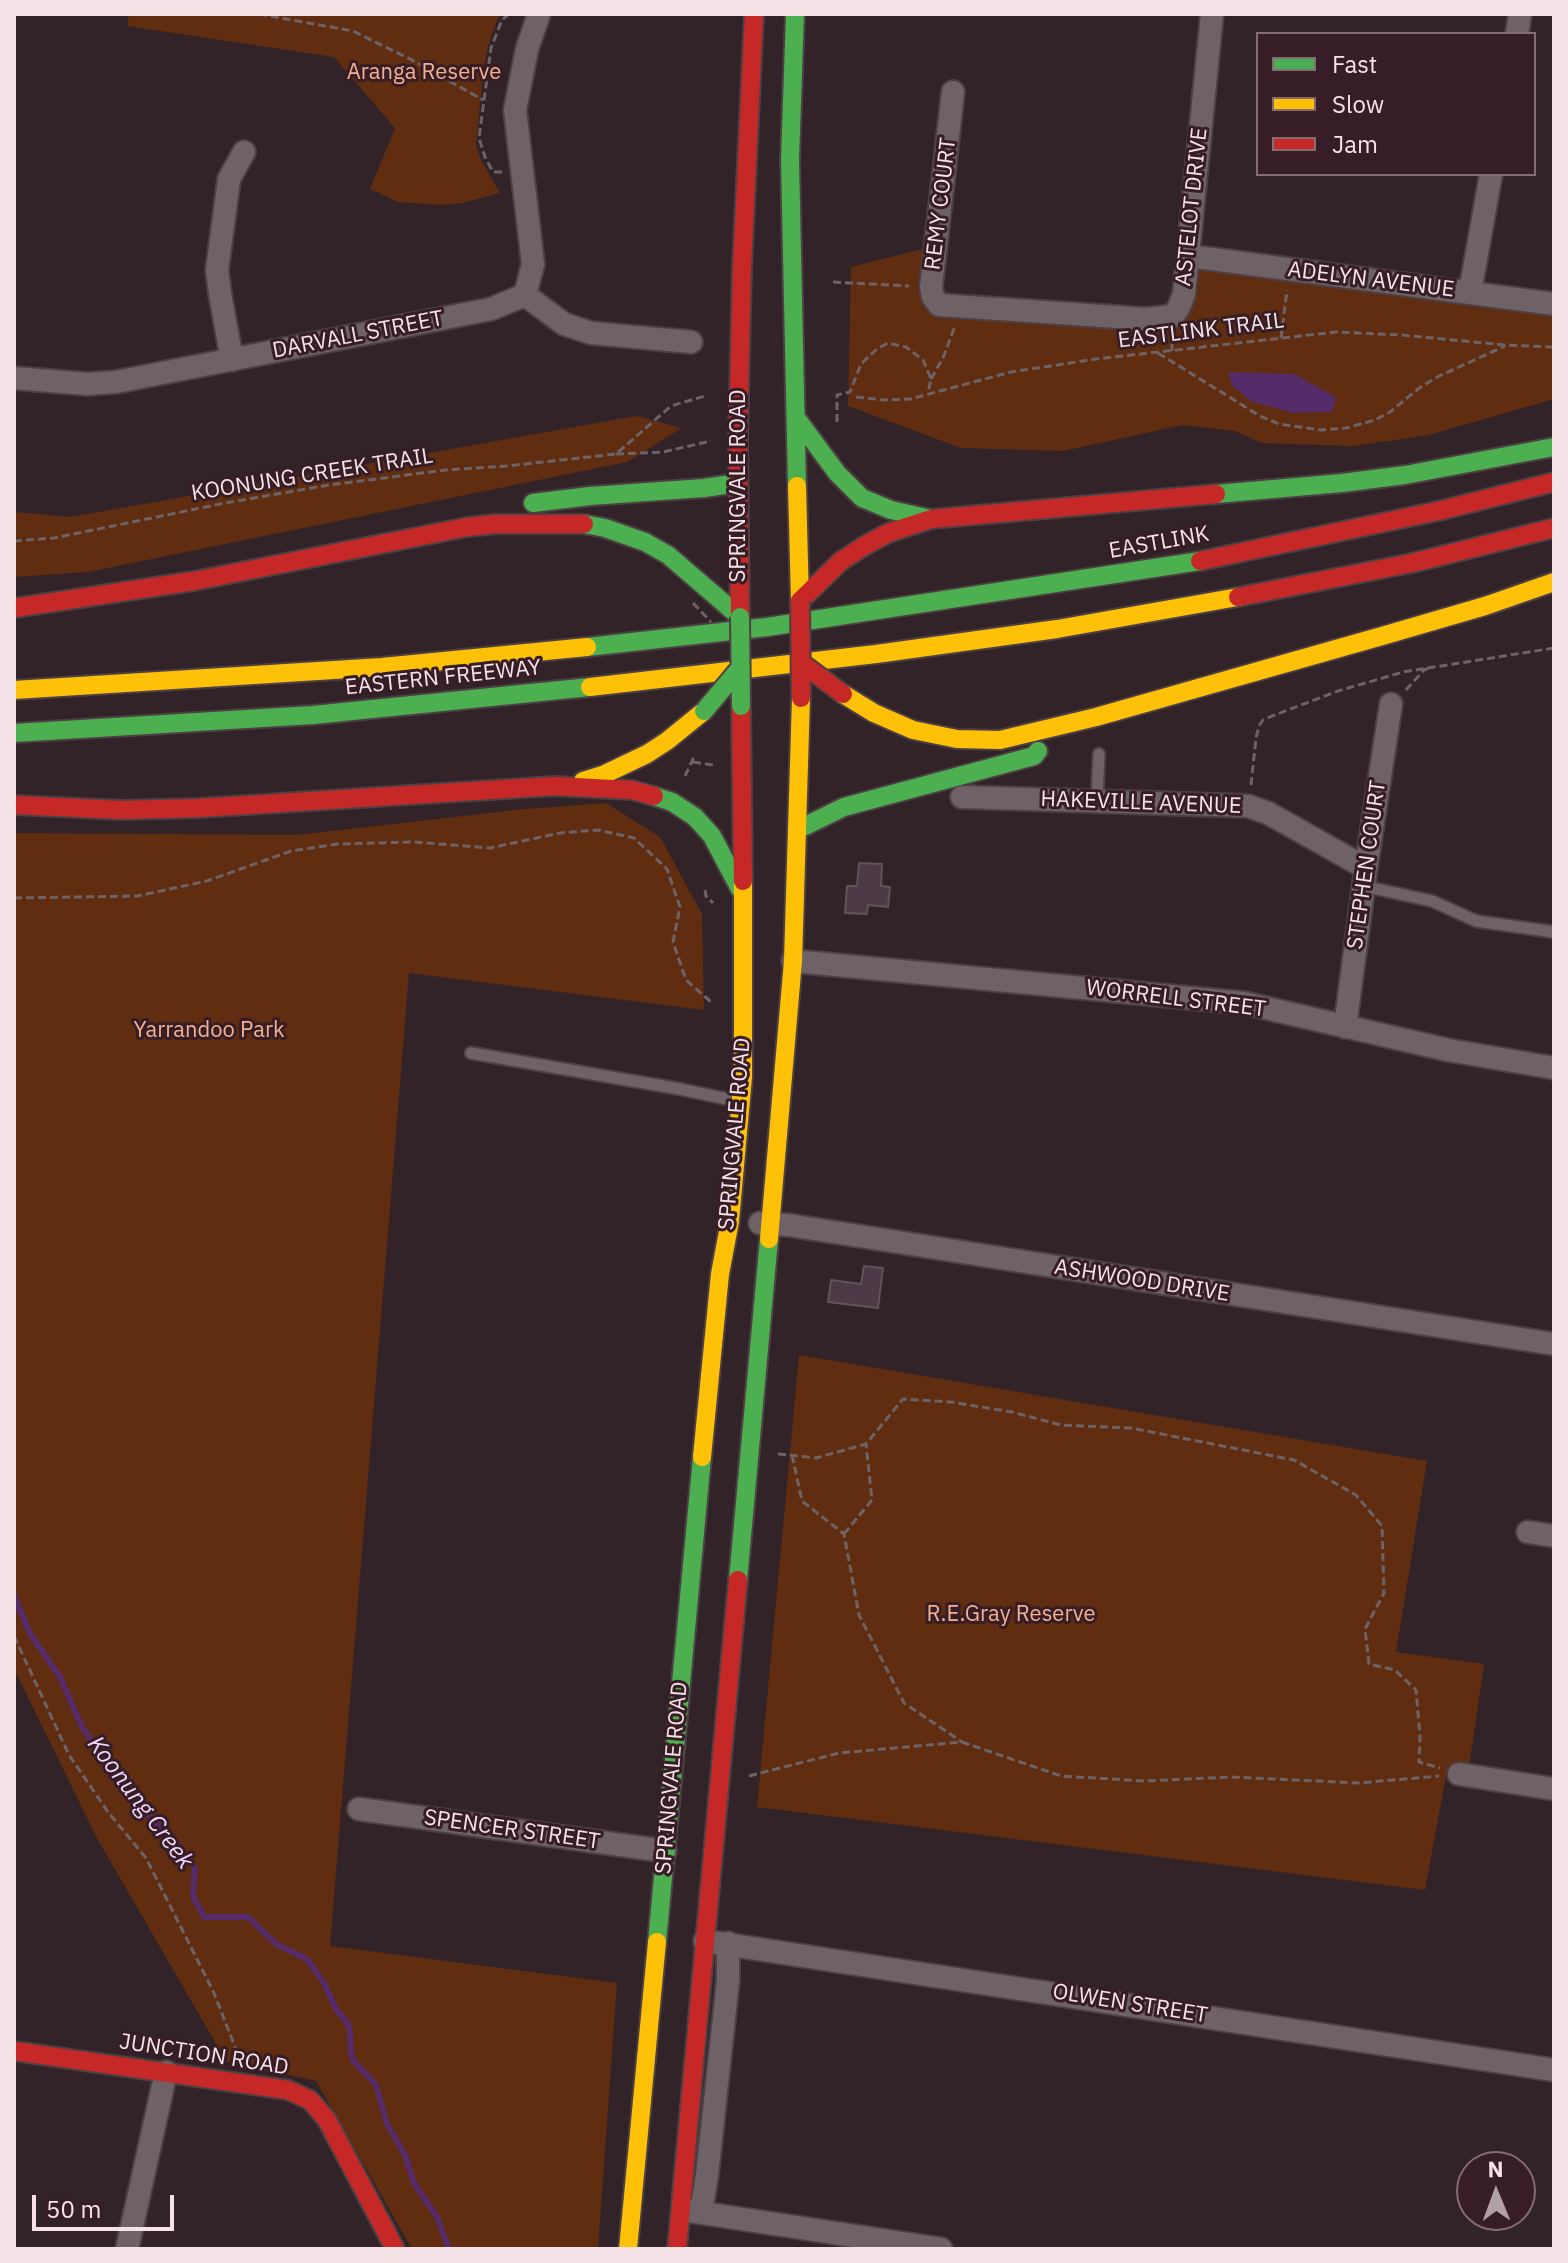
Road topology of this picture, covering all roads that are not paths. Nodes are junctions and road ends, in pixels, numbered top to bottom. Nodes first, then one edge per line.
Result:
1 (539, 14) edge
2 (754, 14) edge
3 (795, 14) edge
4 (1212, 14) edge
5 (953, 92) dead end
6 (244, 152) dead end
7 (1491, 176) edge
8 (1188, 256) junction
9 (1470, 292) junction
10 (525, 295) junction
11 (1554, 304) edge
12 (947, 306) joint
13 (691, 342) dead end
14 (232, 360) junction
15 (14, 378) edge
16 (797, 419) junction
17 (1554, 447) edge
18 (1554, 482) edge
19 (738, 483) junction
20 (931, 519) junction
21 (1554, 528) edge
22 (414, 536) junction
23 (1554, 582) edge
24 (804, 592) junction
25 (14, 608) edge
26 (739, 608) junction
27 (767, 633) junction
28 (800, 662) junction
29 (741, 667) junction
30 (14, 690) edge
31 (1391, 704) road end
32 (1060, 727) junction
33 (14, 733) edge
34 (1099, 754) dead end
35 (555, 786) junction
36 (957, 798) dead end
37 (1097, 801) junction
38 (14, 805) edge
39 (797, 830) junction
40 (1364, 877) junction
41 (744, 896) junction
42 (1554, 932) edge
43 (793, 961) junction
44 (1345, 1027) junction
45 (471, 1053) dead end
46 (1554, 1068) edge
47 (741, 1102) junction
48 (730, 1221) junction
49 (772, 1224) junction
50 (1554, 1344) edge
51 (1528, 1532) dead end
52 (1554, 1536) edge
53 (1459, 1774) road end
54 (1554, 1789) edge
55 (359, 1809) dead end
56 (665, 1851) junction
57 (716, 1942) junction
58 (14, 2051) edge
59 (1554, 2070) edge
60 (166, 2072) junction
61 (690, 2211) junction
62 (127, 2249) edge
63 (395, 2249) edge
64 (628, 2249) edge
65 (677, 2249) edge
66 (941, 2249) edge

1 - 10 street
2 - 19 main road, SPRINGVALE ROAD
3 - 16 main road, SPRINGVALE ROAD
4 - 8 street, ASTELOT DRIVE
5 - 12 street, REMY COURT
6 - 14 street
7 - 9 street
8 - 9 street, ADELYN AVENUE
8 - 12 street, ASTELOT DRIVE
9 - 11 street, ADELYN AVENUE
10 - 13 street
10 - 14 street, DARVALL STREET
14 - 15 street, DARVALL STREET
16 - 20 main road
16 - 24 main road, SPRINGVALE ROAD
17 - 20 main road
18 - 27 main road, EASTLINK
19 - 22 main road
19 - 26 main road, SPRINGVALE ROAD
20 - 24 main road
21 - 33 main road, EASTERN FREEWAY
22 - 25 main road
22 - 26 main road
23 - 32 main road
24 - 27 main road
24 - 28 main road, SPRINGVALE ROAD, bridge
26 - 27 main road
26 - 29 main road, SPRINGVALE ROAD, bridge
27 - 28 main road
27 - 29 main road
27 - 30 main road, EASTERN FREEWAY
28 - 32 main road, bridge
28 - 39 main road, SPRINGVALE ROAD, bridge
29 - 35 main road, bridge
29 - 41 main road, SPRINGVALE ROAD, bridge
31 - 40 street, STEPHEN COURT
32 - 39 main road
34 - 37 lane
35 - 38 main road
35 - 41 main road
36 - 37 street, HAKEVILLE AVENUE
37 - 40 street, HAKEVILLE AVENUE
39 - 43 main road, SPRINGVALE ROAD
40 - 42 lane
40 - 44 street, STEPHEN COURT
41 - 47 main road, SPRINGVALE ROAD
43 - 44 street, WORRELL STREET
43 - 49 main road, SPRINGVALE ROAD
44 - 46 street, WORRELL STREET
45 - 47 lane
47 - 48 main road, SPRINGVALE ROAD
48 - 49 street, ASHWOOD DRIVE
48 - 56 main road, SPRINGVALE ROAD
49 - 50 street, ASHWOOD DRIVE
49 - 57 main road, SPRINGVALE ROAD
51 - 52 street
53 - 54 street
55 - 56 street, SPENCER STREET
56 - 64 main road, SPRINGVALE ROAD
57 - 59 street, OLWEN STREET
57 - 61 street, SPRINGVALE ROAD
58 - 60 main road, JUNCTION ROAD
60 - 62 street
60 - 63 main road, JUNCTION ROAD
61 - 65 main road, SPRINGVALE ROAD
61 - 66 street

